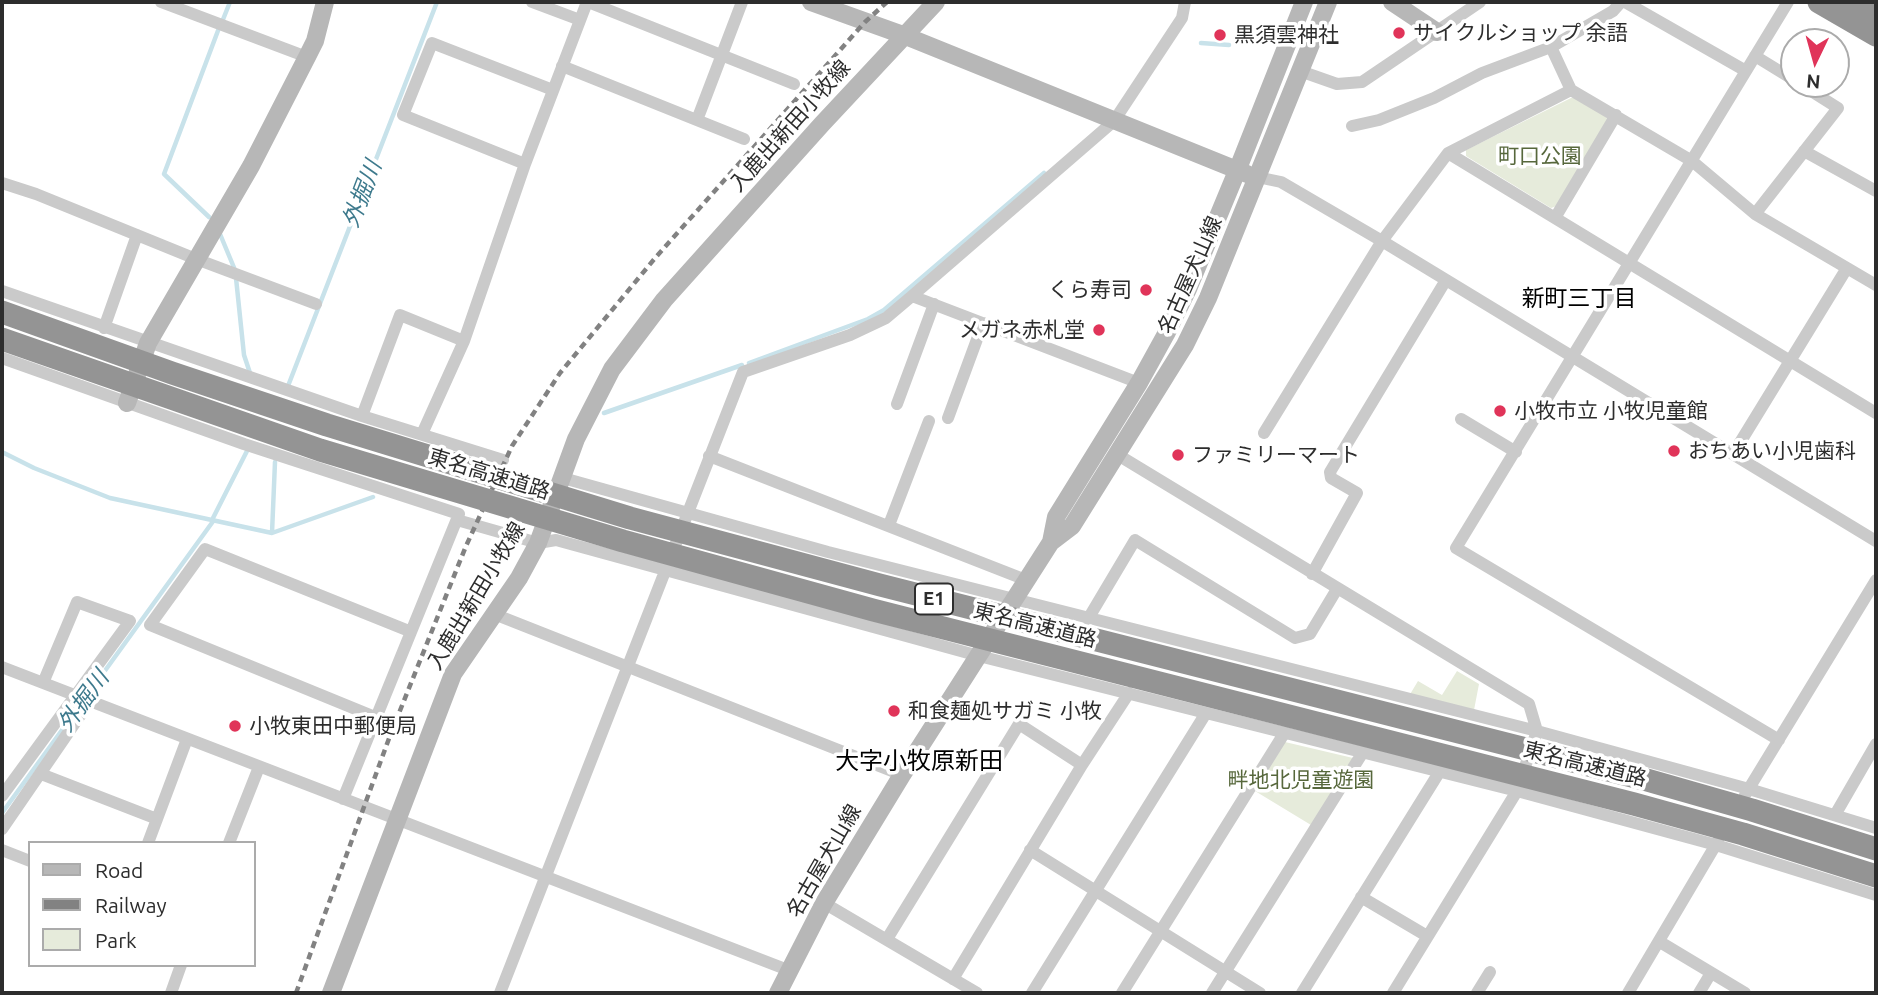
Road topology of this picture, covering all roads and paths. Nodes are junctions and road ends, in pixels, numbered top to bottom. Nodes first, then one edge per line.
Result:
1 (161, 2) edge
2 (325, 2) edge
3 (532, 2) edge
4 (587, 2) edge
5 (742, 2) edge
6 (811, 2) edge
7 (936, 2) edge
8 (1185, 2) edge
9 (1304, 2) edge
10 (1328, 2) edge
11 (1393, 2) edge
12 (1480, 2) edge
13 (1623, 2) edge
14 (1788, 2) edge
15 (1819, 2) edge
16 (1853, 2) edge
17 (1876, 15) edge
18 (580, 20) junction
19 (1437, 32) junction
20 (903, 35) junction
21 (1876, 35) edge
22 (1551, 47) junction
23 (722, 55) junction
24 (1755, 56) junction
25 (307, 57) junction
26 (562, 66) junction
27 (1300, 71) junction
28 (1746, 71) junction
29 (1780, 71) edge
30 (794, 84) dead end
31 (553, 90) junction
32 (1571, 90) junction
33 (1823, 98) edge
34 (1616, 115) junction
35 (697, 120) junction
36 (1114, 121) junction
37 (1352, 126) dead end
38 (744, 139) dead end
39 (1804, 151) junction
40 (1448, 153) junction
41 (1692, 161) junction
42 (525, 164) junction
43 (1237, 171) junction
44 (1257, 177) junction
45 (2, 183) edge
46 (1876, 191) edge
47 (1755, 214) junction
48 (1555, 218) junction
49 (137, 235) junction
50 (1382, 241) junction
51 (196, 259) junction
52 (1630, 265) junction
53 (1847, 268) junction
54 (1446, 280) junction
55 (1876, 285) edge
56 (2, 291) edge
57 (912, 296) junction
58 (317, 304) dead end
59 (933, 304) junction
60 (52, 310) junction
61 (2, 312) edge
62 (983, 323) junction
63 (104, 328) junction
64 (2, 339) edge
65 (464, 341) junction
66 (148, 343) junction
67 (2, 358) edge
68 (1574, 358) junction
69 (1790, 362) junction
70 (39, 372) junction
71 (1139, 383) junction
72 (127, 403) junction
73 (897, 404) dead end
74 (1876, 413) edge
75 (362, 416) junction
76 (948, 418) dead end
77 (1461, 419) dead end
78 (929, 421) dead end
79 (1264, 433) dead end
80 (422, 434) junction
81 (1516, 452) junction
82 (1733, 454) junction
83 (1118, 455) junction
84 (709, 456) junction
85 (503, 460) dead end
86 (563, 478) junction
87 (688, 513) junction
88 (457, 520) junction
89 (889, 525) junction
90 (1876, 541) edge
91 (1051, 542) junction
92 (537, 543) junction
93 (828, 552) junction
94 (664, 571) junction
95 (1312, 574) junction
96 (1026, 580) junction
97 (1876, 580) edge
98 (1336, 589) junction
99 (1014, 600) junction
100 (813, 611) junction
101 (494, 614) junction
102 (1088, 619) junction
103 (409, 631) junction
104 (979, 656) junction
105 (2, 667) edge
106 (627, 667) junction
107 (43, 683) junction
108 (1129, 693) junction
109 (74, 695) junction
110 (90, 701) junction
111 (1206, 713) junction
112 (375, 716) junction
113 (1537, 731) junction
114 (1285, 732) junction
115 (187, 739) junction
116 (1779, 740) junction
117 (1876, 744) edge
118 (1363, 752) junction
119 (1082, 765) junction
120 (259, 767) junction
121 (1440, 771) junction
122 (41, 774) junction
123 (902, 775) junction
124 (1749, 789) junction
125 (1517, 791) junction
126 (2, 796) edge
127 (342, 799) junction
128 (1835, 815) junction
129 (157, 818) junction
130 (398, 820) junction
131 (1859, 822) junction
132 (1876, 828) edge
133 (2, 830) edge
134 (149, 841) edge
135 (230, 841) edge
136 (1716, 845) junction
137 (1876, 849) edge
138 (2, 850) edge
139 (1030, 850) junction
140 (28, 859) edge
141 (1876, 876) edge
142 (544, 877) junction
143 (1840, 883) junction
144 (1095, 889) junction
145 (1876, 895) edge
146 (1362, 897) junction
147 (824, 903) junction
148 (1161, 932) junction
149 (1427, 936) junction
150 (887, 939) junction
151 (1660, 942) junction
152 (180, 967) edge
153 (788, 970) junction
154 (1226, 972) junction
155 (1490, 972) dead end
156 (1711, 973) junction
157 (953, 979) junction
158 (171, 993) edge
159 (331, 993) edge
160 (500, 993) edge
161 (778, 993) edge
162 (977, 993) edge
163 (1032, 993) edge
164 (1122, 993) edge
165 (1212, 993) edge
166 (1260, 993) edge
167 (1301, 993) edge
168 (1393, 993) edge
169 (1478, 993) edge
170 (1628, 993) edge
171 (1699, 993) edge
172 (1745, 993) edge

1 - 25 street
2 - 25 main road
3 - 18 street
4 - 18 street
4 - 23 street
5 - 23 street
6 - 20 main road
7 - 20 main road, 入鹿出新田小牧線
8 - 36 street
9 - 43 main road, 名古屋犬山線
10 - 27 main road, 名古屋犬山線
11 - 19 main road
12 - 19 street
13 - 22 street
13 - 28 street
14 - 24 street
15 - 21 highway
16 - 17 highway
18 - 26 street
19 - 27 street
20 - 36 main road
20 - 86 main road, 入鹿出新田小牧線
22 - 32 street
22 - 37 street
23 - 30 street
23 - 35 street
24 - 28 street
24 - 29 street
25 - 51 main road
26 - 31 street
26 - 35 street
27 - 44 main road, 名古屋犬山線
28 - 41 street
31 - 42 street
31 - 42 street
32 - 34 street
32 - 40 street
33 - 39 street
34 - 41 street
34 - 48 street
35 - 38 street
36 - 43 main road
36 - 57 street
39 - 46 street
39 - 47 street
40 - 48 street
40 - 50 street
41 - 47 street
41 - 52 street
42 - 65 street
43 - 44 main road
43 - 71 main road, 名古屋犬山線
44 - 50 street
44 - 83 main road, 名古屋犬山線
45 - 49 street
47 - 53 street
48 - 52 street
49 - 51 street
49 - 63 street
50 - 54 street
50 - 79 street
51 - 58 street
51 - 66 main road
52 - 68 street
52 - 69 street
53 - 55 street
53 - 69 street
54 - 68 street
54 - 95 street
56 - 60 street
57 - 59 street
57 - 84 street
59 - 62 street
59 - 73 street
60 - 63 street
60 - 70 street
61 - 137 highway, 東名高速道路 / E1, bridge
62 - 71 street
62 - 76 street
63 - 66 street
64 - 141 highway, 東名高速道路 / E1, bridge
65 - 75 street
65 - 80 street
66 - 72 main road
66 - 75 street
67 - 70 street
68 - 81 street
68 - 82 street
69 - 74 street
69 - 82 street
70 - 72 street
71 - 91 main road, 名古屋犬山線
72 - 88 street
75 - 80 street
77 - 81 street
78 - 89 street
80 - 85 street
81 - 116 street
82 - 90 street
83 - 91 main road, 名古屋犬山線
83 - 95 street
84 - 87 street
84 - 89 street
86 - 87 street
86 - 92 main road, 入鹿出新田小牧線
87 - 93 street
87 - 94 street
88 - 92 street
88 - 103 street
89 - 96 street
91 - 96 main road, 名古屋犬山線
92 - 94 street
92 - 101 main road, 入鹿出新田小牧線
93 - 99 street
93 - 100 street
94 - 100 street
94 - 106 street
95 - 98 street
96 - 99 main road, 名古屋犬山線
97 - 116 street
98 - 102 street
98 - 113 street
99 - 102 street
99 - 104 main road, 名古屋犬山線
100 - 104 street
101 - 106 street
101 - 130 main road, 入鹿出新田小牧線
102 - 113 street
103 - 112 street
103 - 112 street
104 - 108 street
104 - 123 main road, 名古屋犬山線
105 - 107 street
106 - 123 street
106 - 142 street
107 - 109 street
107 - 109 street
108 - 111 street
108 - 119 street
109 - 110 street
109 - 126 street
110 - 115 street
110 - 122 street
111 - 114 street
111 - 144 street
112 - 127 street
113 - 124 street
113 - 125 street
114 - 118 street
114 - 148 street
115 - 120 street
115 - 129 street
116 - 124 street
117 - 128 street
118 - 121 street
118 - 154 street
119 - 139 street
119 - 150 street
120 - 127 street
120 - 135 street
121 - 125 street
121 - 146 street
122 - 129 street
122 - 133 street
123 - 147 main road, 名古屋犬山線
124 - 128 street
124 - 136 street
125 - 136 street
125 - 149 street
127 - 130 street
128 - 131 street
129 - 134 street
130 - 142 street
130 - 159 main road, 入鹿出新田小牧線
131 - 132 street
131 - 143 street
136 - 143 street
136 - 151 street
138 - 140 street
139 - 144 street
139 - 157 street
142 - 153 street
142 - 160 street
143 - 145 street
144 - 148 street
144 - 163 street
146 - 149 street
146 - 167 street
147 - 150 street
147 - 153 main road, 名古屋犬山線
148 - 154 street
148 - 164 street
149 - 168 street
150 - 157 street
151 - 156 street
151 - 170 street
152 - 158 street
153 - 161 main road, 名古屋犬山線
154 - 165 street
154 - 166 street
155 - 169 street
156 - 171 street
156 - 172 street
157 - 162 street

